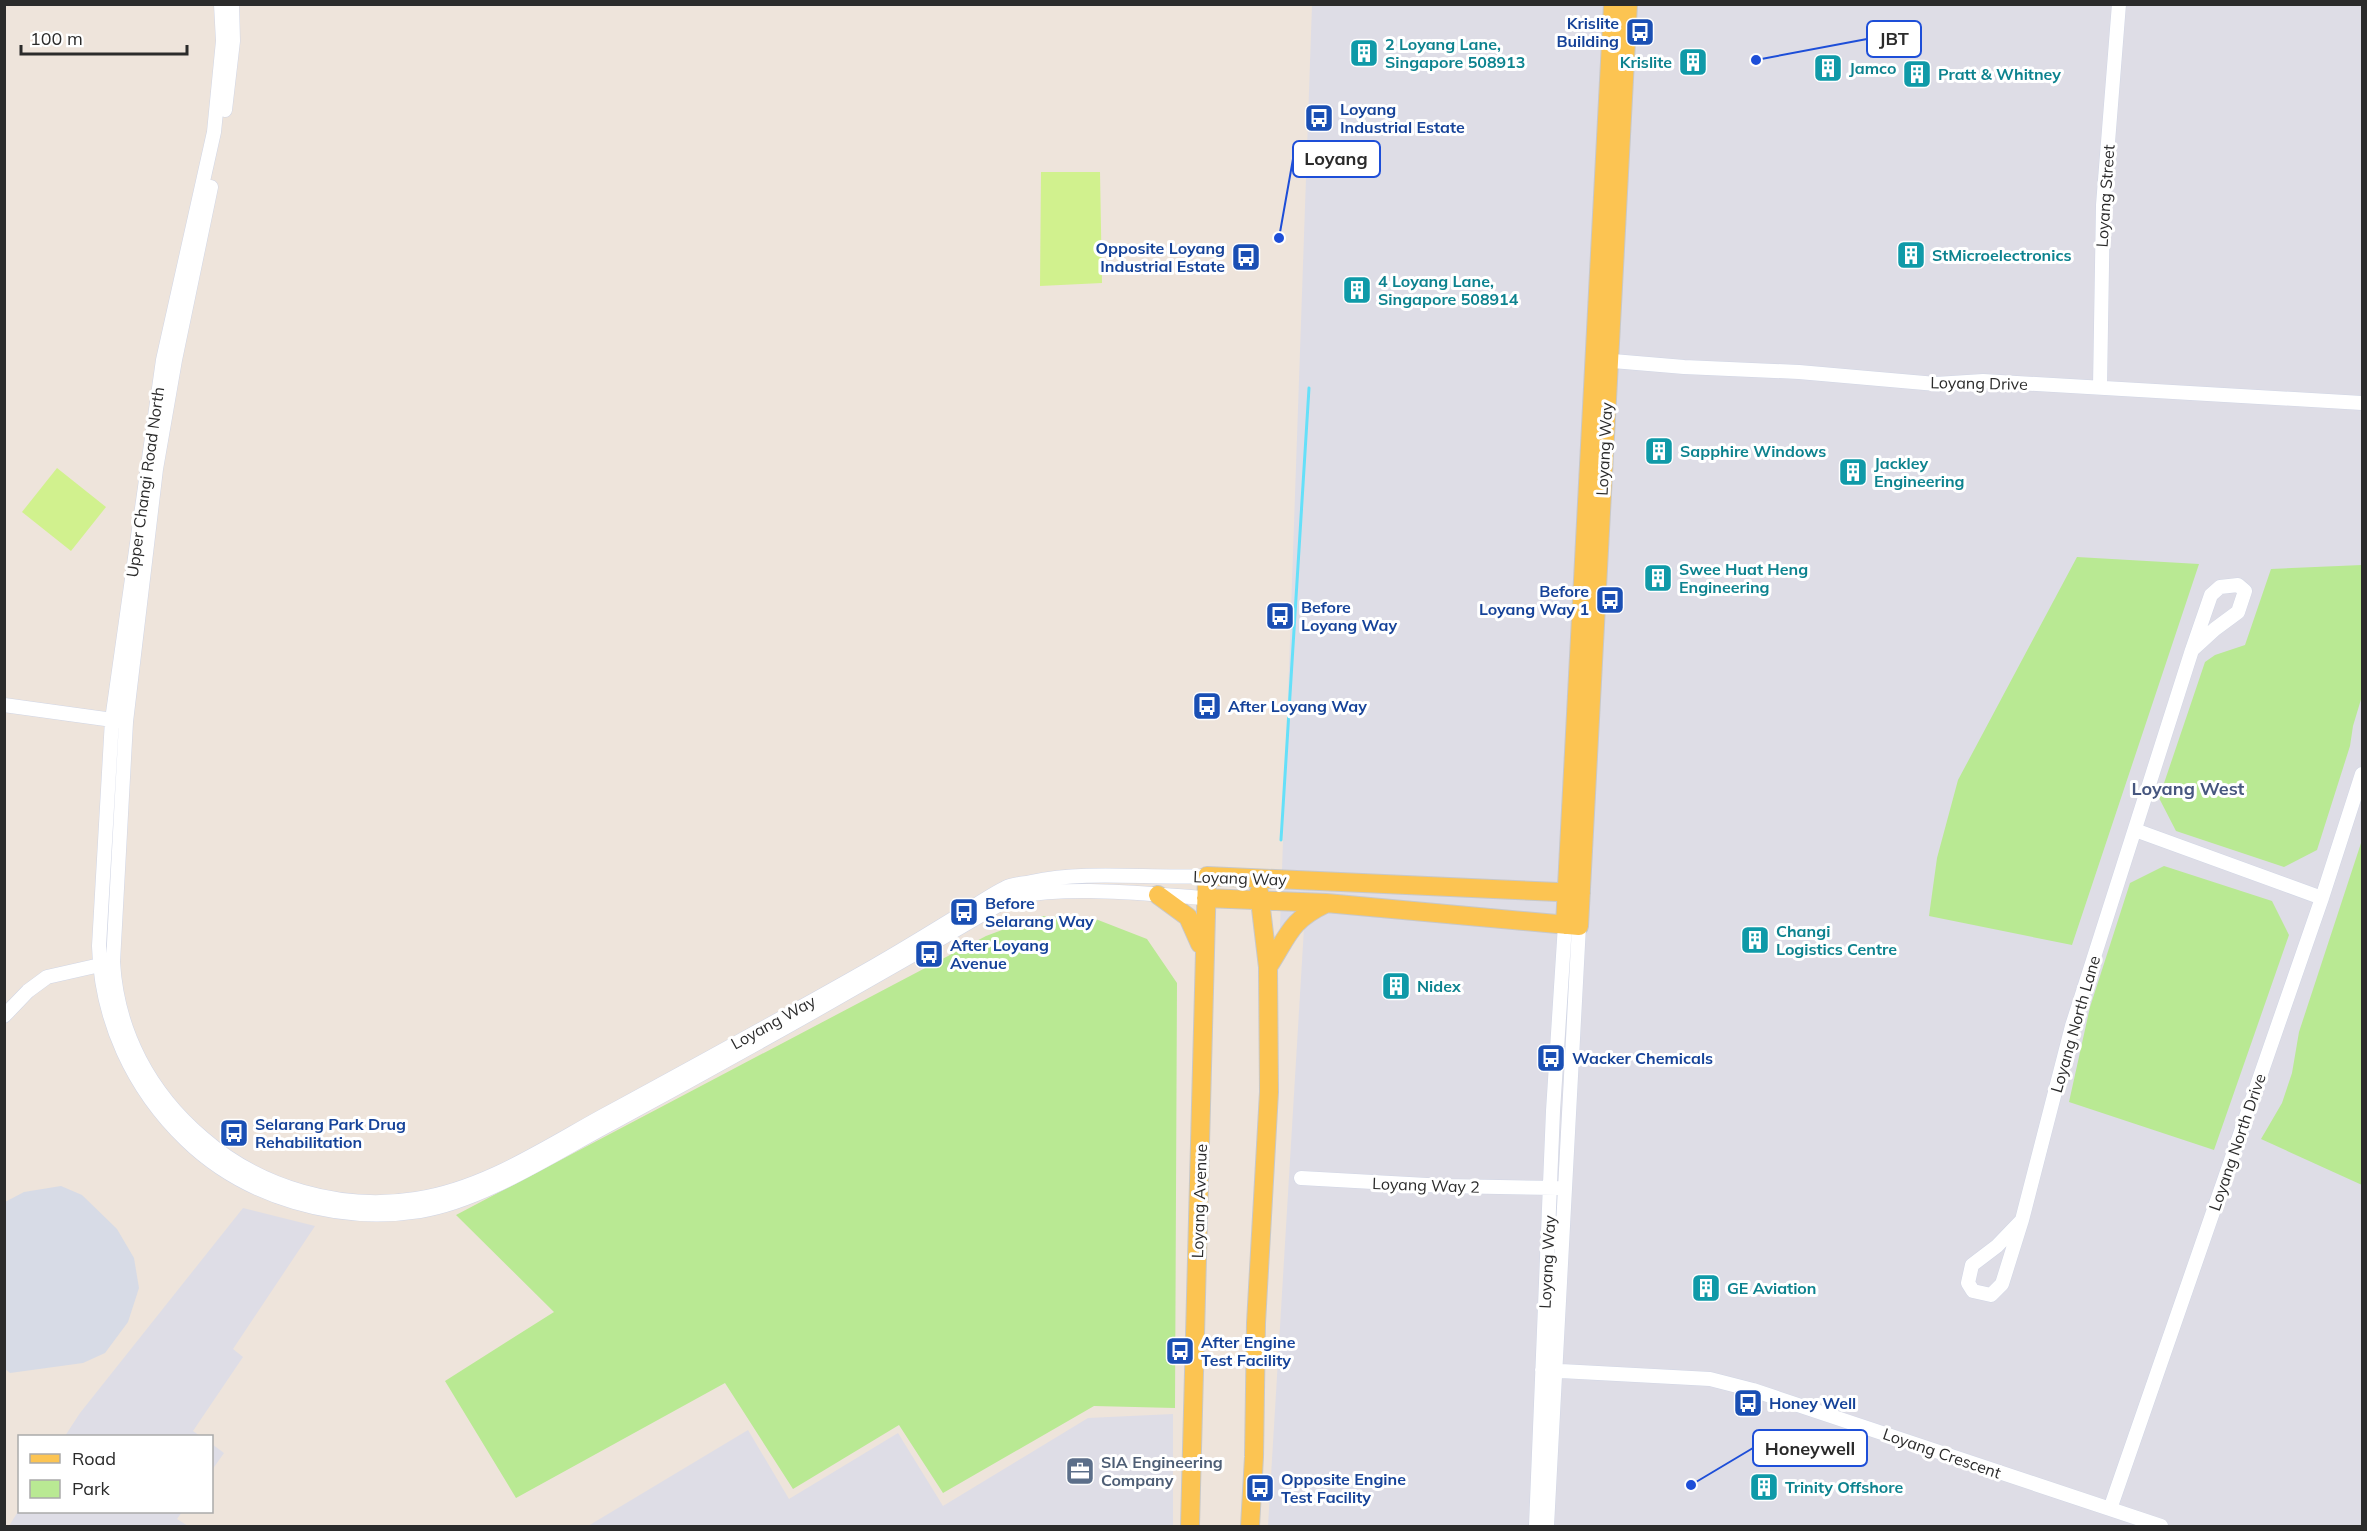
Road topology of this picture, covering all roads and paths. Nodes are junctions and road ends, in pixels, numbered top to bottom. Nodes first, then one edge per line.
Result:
1 (221, 4) edge
2 (232, 4) edge
3 (1613, 4) edge
4 (1628, 4) edge
5 (2119, 4) edge
6 (1602, 360) junction
7 (2100, 387) junction
8 (2362, 403) edge
9 (2192, 650) junction
10 (4, 705) edge
11 (119, 721) junction
12 (2362, 774) edge
13 (2135, 830) junction
14 (1207, 876) junction
15 (1258, 878) junction
16 (1574, 893) junction
17 (1158, 895) junction
18 (1206, 898) junction
19 (2322, 898) junction
20 (1260, 901) junction
21 (1326, 903) junction
22 (1572, 926) junction
23 (1203, 954) junction
24 (106, 964) junction
25 (1268, 967) junction
26 (102, 986) joint
27 (4, 1016) edge
28 (1301, 1178) dead end
29 (1565, 1181) junction
30 (1550, 1190) junction
31 (2022, 1220) junction
32 (1549, 1370) junction
33 (2110, 1509) junction
34 (1190, 1527) edge
35 (1250, 1527) edge
36 (1536, 1527) edge
37 (1547, 1527) edge
38 (2161, 1527) edge

1 - 11 street, Upper Changi Road North
2 - 11 street, Upper Changi Road North
3 - 6 main road, Loyang Way
4 - 6 main road, Loyang Way
5 - 7 street, Loyang Street
6 - 7 street, Loyang Drive
6 - 16 main road, Loyang Way
7 - 8 street, Loyang Drive
9 - 9 street, Loyang North Lane
9 - 13 street, Loyang North Lane
10 - 11 street
11 - 24 street, Upper Changi Road North
12 - 19 street, Loyang North Drive
13 - 19 street
13 - 31 street, Loyang North Lane
14 - 15 main road, Loyang Way
14 - 18 main road, Loyang Avenue
14 - 24 street, Loyang Way
15 - 16 main road, Loyang Way
15 - 20 main road
16 - 22 main road, Loyang Way
17 - 18 street, Loyang Way
17 - 23 main road
17 - 26 street, Loyang Way
18 - 20 main road, Loyang Way
18 - 23 main road, Loyang Avenue
19 - 33 street, Loyang North Drive
20 - 21 main road, Loyang Way
20 - 25 main road
21 - 22 main road, Loyang Way
21 - 25 main road
22 - 29 street, Loyang Way
22 - 30 street, Loyang Way
23 - 34 main road, Loyang Avenue
24 - 26 street, Upper Changi Road North
24 - 27 street
25 - 35 main road
28 - 30 street, Loyang Way 2
29 - 30 street
29 - 32 street, Loyang Way
30 - 32 street, Loyang Way
31 - 31 street, Loyang North Lane
32 - 33 street, Loyang Crescent
32 - 36 street, Loyang Way
32 - 37 street, Loyang Way
33 - 38 street, Loyang Crescent

